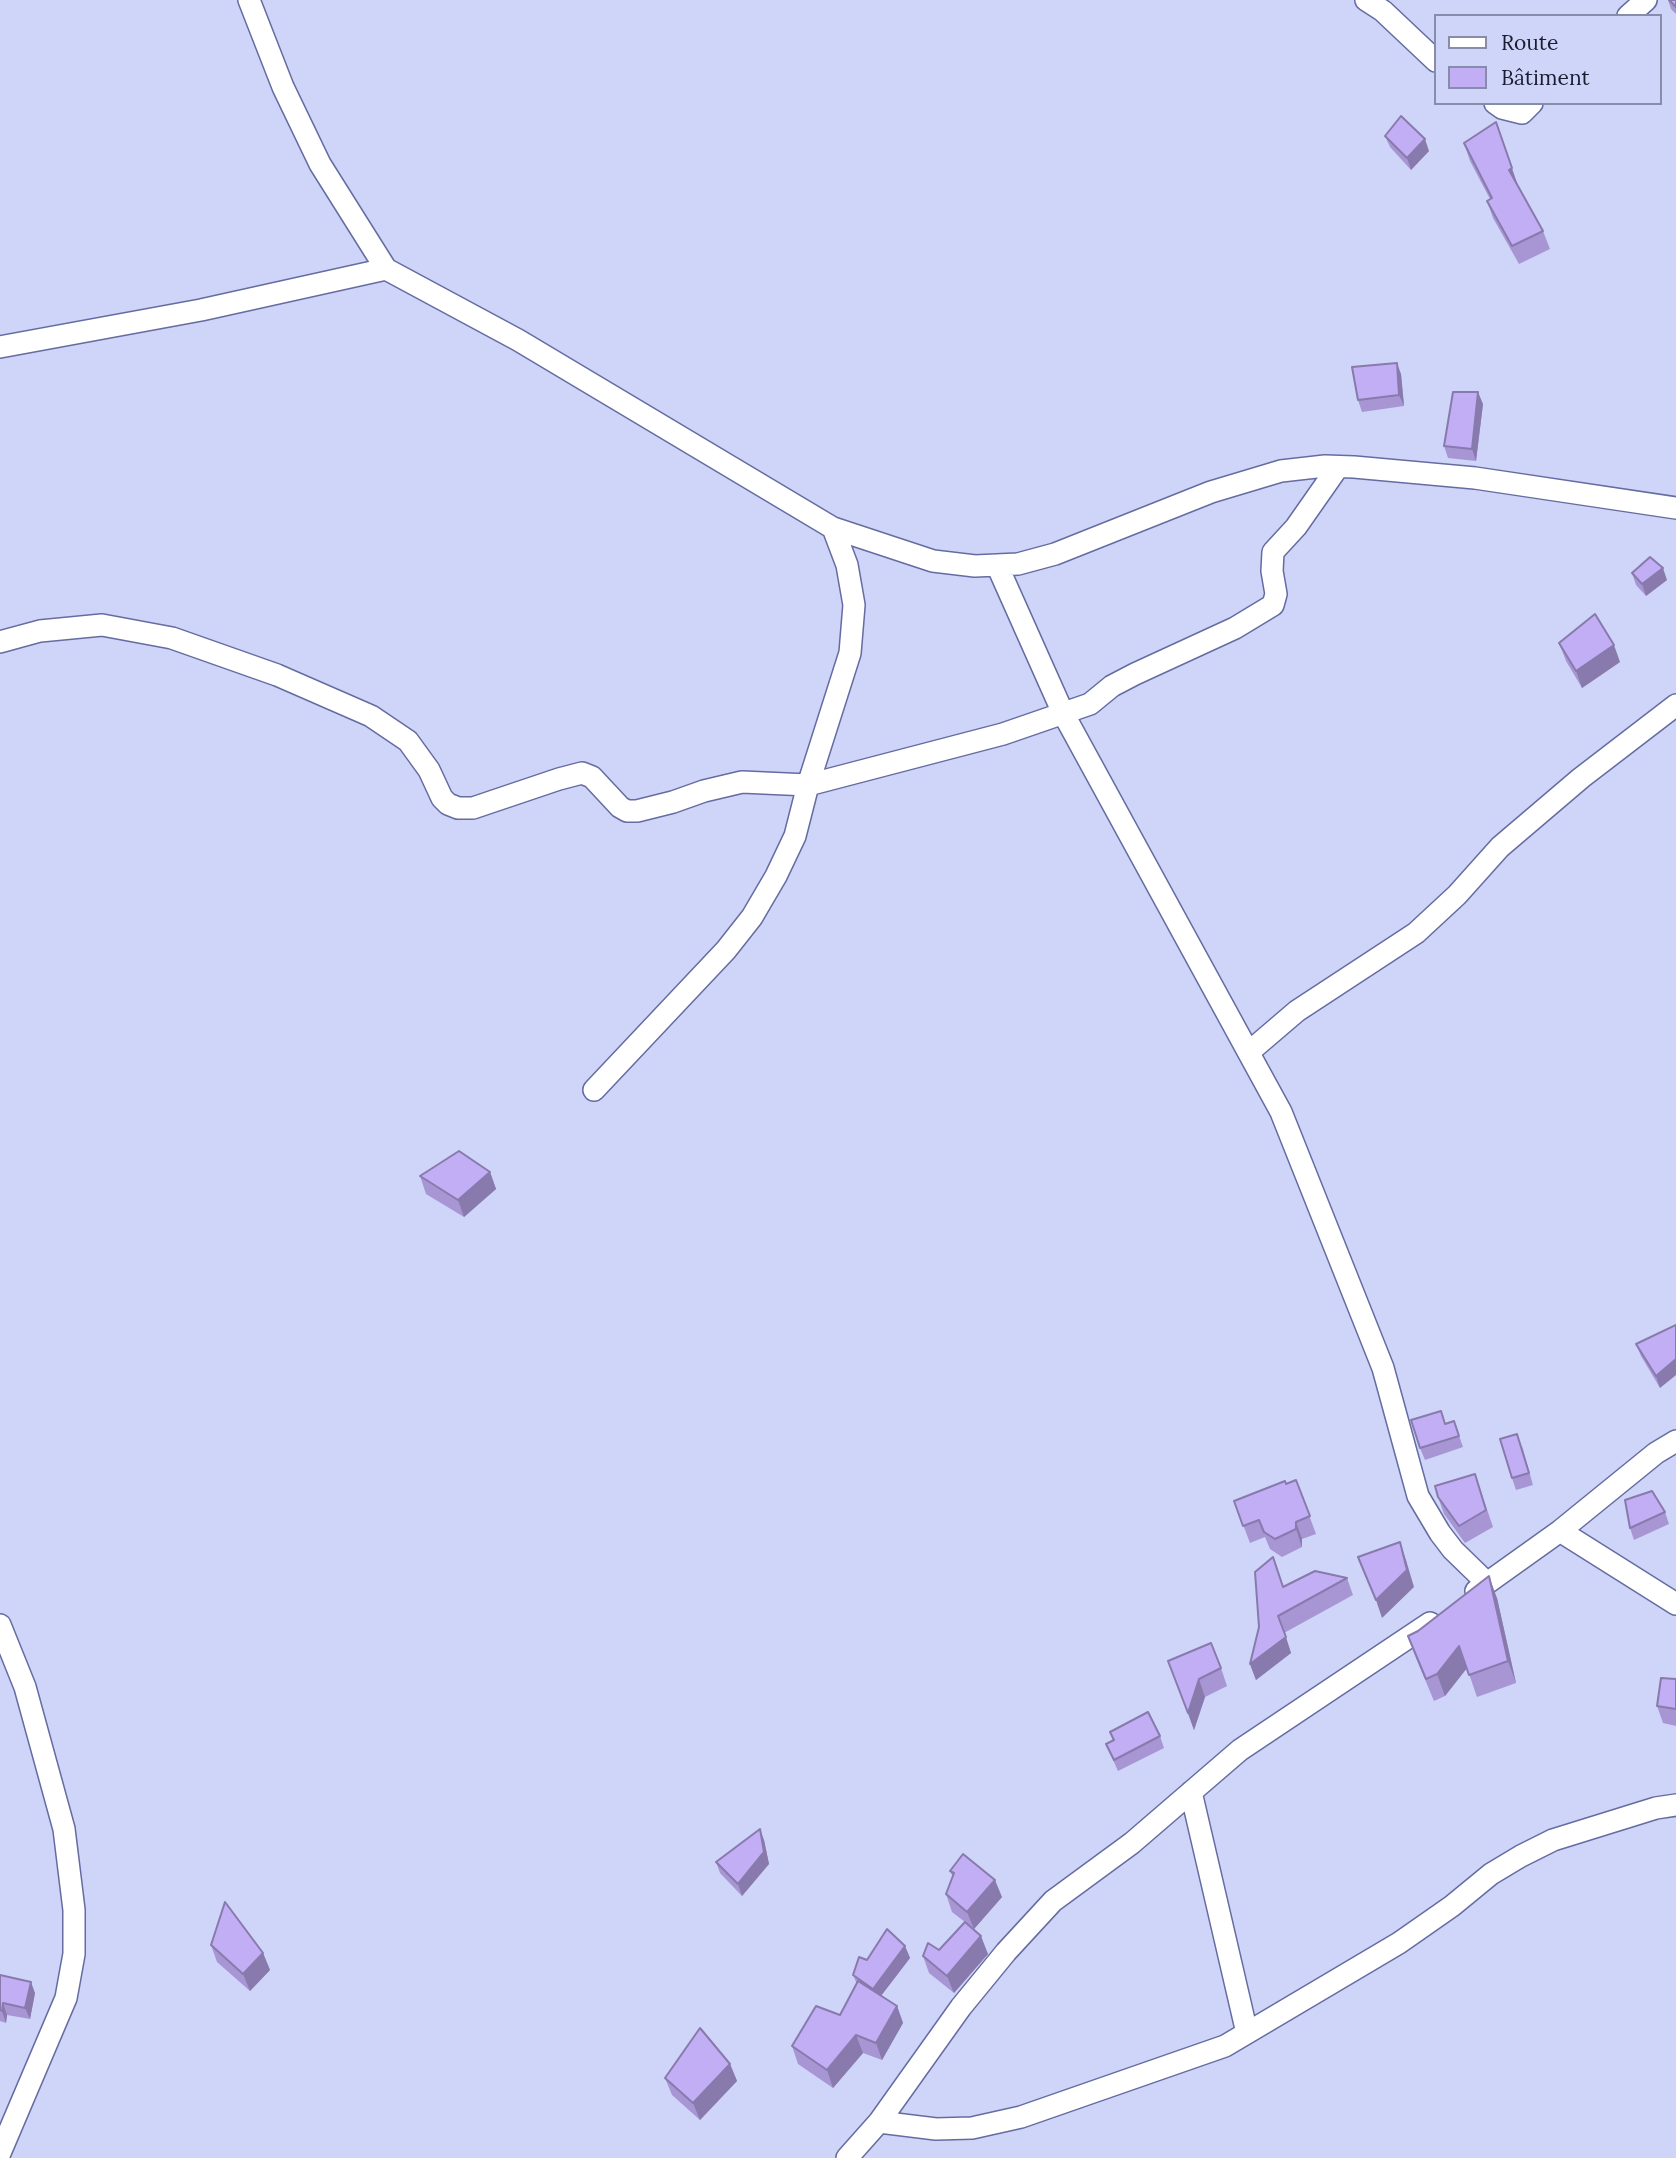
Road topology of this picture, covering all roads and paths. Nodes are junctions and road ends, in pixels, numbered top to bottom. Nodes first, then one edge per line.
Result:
1 (249, 0) edge
2 (1366, 0) edge
3 (1646, 0) edge
4 (1630, 14) edge
5 (1434, 59) edge
6 (1498, 105) edge
7 (1530, 105) edge
8 (386, 269) junction
9 (0, 347) edge
10 (1338, 467) junction
11 (1676, 508) edge
12 (833, 528) junction
13 (997, 565) junction
14 (0, 642) edge
15 (1676, 705) edge
16 (1063, 713) junction
17 (808, 785) junction
18 (1249, 1052) junction
19 (594, 1090) dead end
20 (1676, 1441) edge
21 (1560, 1531) junction
22 (1487, 1583) junction
23 (1676, 1604) edge
24 (0, 1625) edge
25 (1191, 1792) junction
26 (1676, 1805) edge
27 (1247, 2033) junction
28 (879, 2122) junction
29 (0, 2153) edge
30 (847, 2158) edge

1 - 8 street
2 - 5 street
3 - 4 street
6 - 7 street
8 - 9 street
8 - 12 street
10 - 11 street
10 - 13 street
10 - 16 street
12 - 13 street
12 - 17 street
13 - 16 street
14 - 17 street
15 - 18 street
16 - 17 street
16 - 18 street
17 - 19 street
18 - 22 street
20 - 21 street
21 - 22 street
21 - 23 street
22 - 25 street
24 - 29 street
25 - 27 street
25 - 28 street
26 - 27 street
27 - 28 street
28 - 30 street

